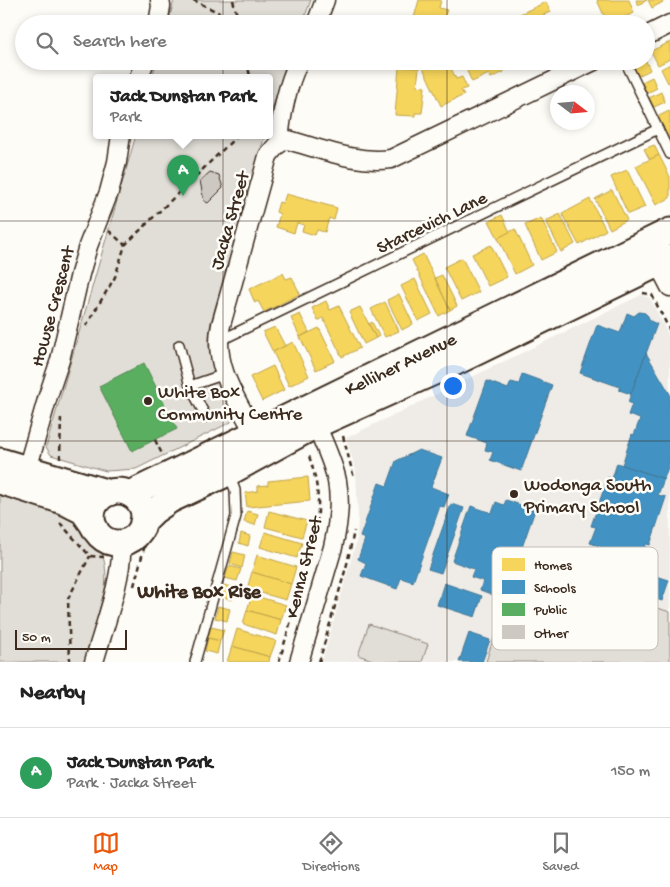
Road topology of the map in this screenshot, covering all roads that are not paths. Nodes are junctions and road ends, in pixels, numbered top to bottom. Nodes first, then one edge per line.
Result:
1 (160, 0) edge
2 (325, 0) edge
3 (160, 15) edge
4 (319, 15) edge
5 (670, 24) edge
6 (655, 32) edge
7 (295, 70) edge
8 (575, 70) edge
9 (629, 70) edge
10 (658, 129) junction
11 (120, 139) edge
12 (279, 143) junction
13 (670, 154) edge
14 (670, 231) edge
15 (659, 255) edge
16 (670, 287) edge
17 (218, 342) junction
18 (179, 345) dead end
19 (224, 374) junction
20 (190, 386) junction
21 (206, 417) dead end
22 (316, 425) junction
23 (259, 444) junction
24 (0, 461) edge
25 (228, 473) junction
26 (16, 479) edge
27 (120, 493) junction
28 (95, 528) junction
29 (145, 531) junction
30 (121, 549) junction
31 (94, 662) edge
32 (195, 662) edge
33 (299, 662) edge

1 - 3 street
2 - 4 street
5 - 6 street
7 - 12 street
8 - 12 street
9 - 10 lane
10 - 13 lane
10 - 17 lane, Starcevich Lane
11 - 26 street, Howse Crescent
12 - 17 street, Jacka Street
14 - 15 street, Kelliher Avenue
15 - 16 street
15 - 22 street, Kelliher Avenue
15 - 23 street, Kelliher Avenue
17 - 19 street, Jacka Street
18 - 20 lane
19 - 20 lane
19 - 23 street, Jacka Street
20 - 21 lane
22 - 23 street, Kelliher Avenue
22 - 33 street, Kenna Street
23 - 25 street, Kelliher Avenue
23 - 27 street, Kelliher Avenue
24 - 26 street
25 - 29 street, Kelliher Avenue
25 - 32 lane
26 - 27 street
26 - 28 street
27 - 28 street
27 - 29 street
28 - 30 street
29 - 30 street
30 - 31 street

